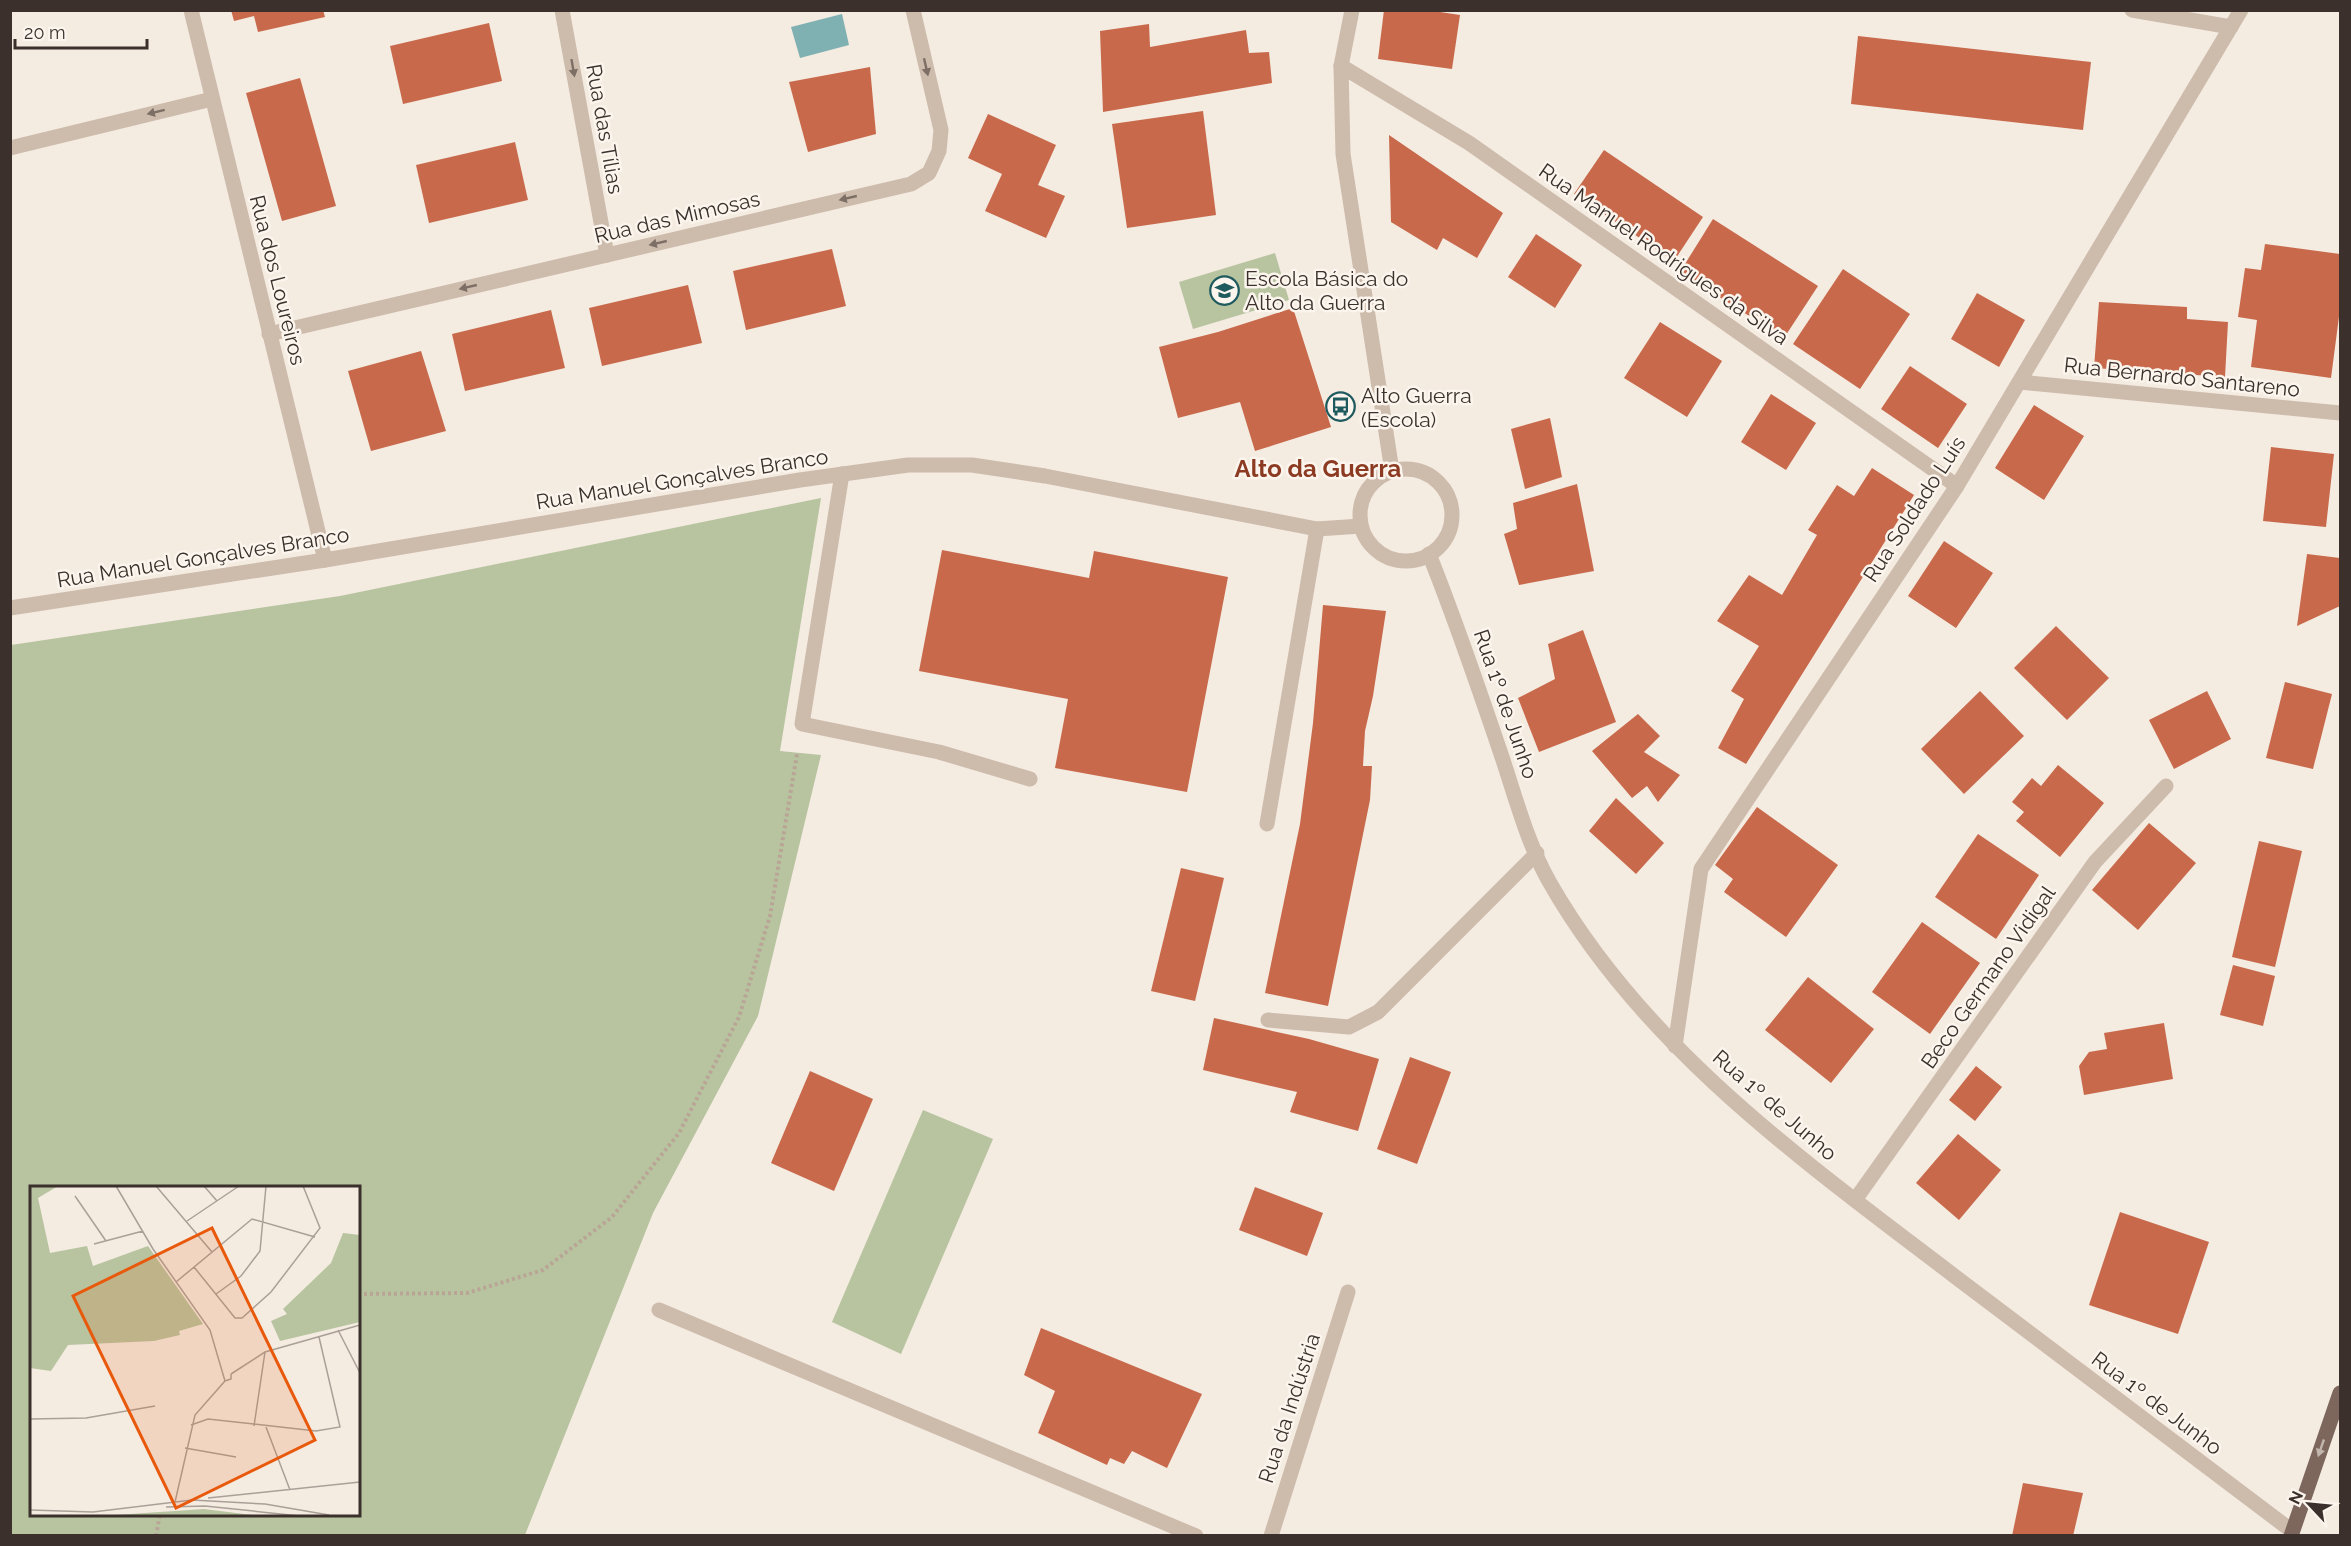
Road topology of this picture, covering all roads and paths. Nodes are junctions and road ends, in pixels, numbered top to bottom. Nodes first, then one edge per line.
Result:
1 (191, 10) edge
2 (562, 10) edge
3 (913, 10) edge
4 (1352, 10) edge
5 (2132, 10) edge
6 (2241, 10) edge
7 (2231, 27) junction
8 (1341, 66) junction
9 (212, 99) junction
10 (10, 148) edge
11 (607, 255) junction
12 (269, 334) junction
13 (2020, 382) junction
14 (2340, 413) edge
15 (1392, 471) junction
16 (842, 474) junction
17 (1957, 486) junction
18 (1360, 526) junction
19 (1317, 529) junction
20 (1429, 554) junction
21 (325, 560) junction
22 (10, 608) edge
23 (802, 724) junction
24 (1030, 779) dead end
25 (2166, 786) dead end
26 (1267, 824) dead end
27 (1537, 853) junction
28 (1268, 1020) dead end
29 (1675, 1046) junction
30 (1855, 1200) junction
31 (1347, 1292) dead end
32 (360, 1294) edge
33 (659, 1310) dead end
34 (2340, 1393) edge
35 (160, 1516) edge
36 (2291, 1533) edge
37 (156, 1536) edge
38 (1196, 1536) edge
39 (1271, 1536) edge

1 - 9 street, Rua dos Loureiros
2 -> 11 street, Rua das Tílias
3 -> 11 street, Rua das Mimosas
4 - 8 street
5 - 7 street
6 - 7 street, Rua Soldado Luís
7 - 13 street, Rua Soldado Luís
8 - 15 street
8 - 17 street, Rua Manuel Rodrigues da Silva
9 -> 10 street
9 - 12 street, Rua dos Loureiros
11 -> 12 street, Rua das Mimosas
12 - 21 street, Rua dos Loureiros
13 - 14 street, Rua Bernardo Santareno
13 - 17 street, Rua Soldado Luís
15 - 18 street
15 - 20 street
16 - 19 street, Rua Manuel Gonçalves Branco
16 - 21 street, Rua Manuel Gonçalves Branco
16 - 23 street
17 - 29 street, Rua Soldado Luís
18 - 19 street, Rua Manuel Gonçalves Branco
18 - 20 street
19 - 26 street
20 - 27 street, Rua 1º de Junho
21 - 22 street, Rua Manuel Gonçalves Branco
23 - 24 street
23 - 32 path
25 - 30 street, Beco Germano Vidigal
27 - 28 street
27 - 29 street, Rua 1º de Junho
29 - 30 street, Rua 1º de Junho
30 - 36 street, Rua 1º de Junho
31 - 39 street, Rua da Indústria
33 - 38 street
34 -> 36 main road
35 - 37 path

